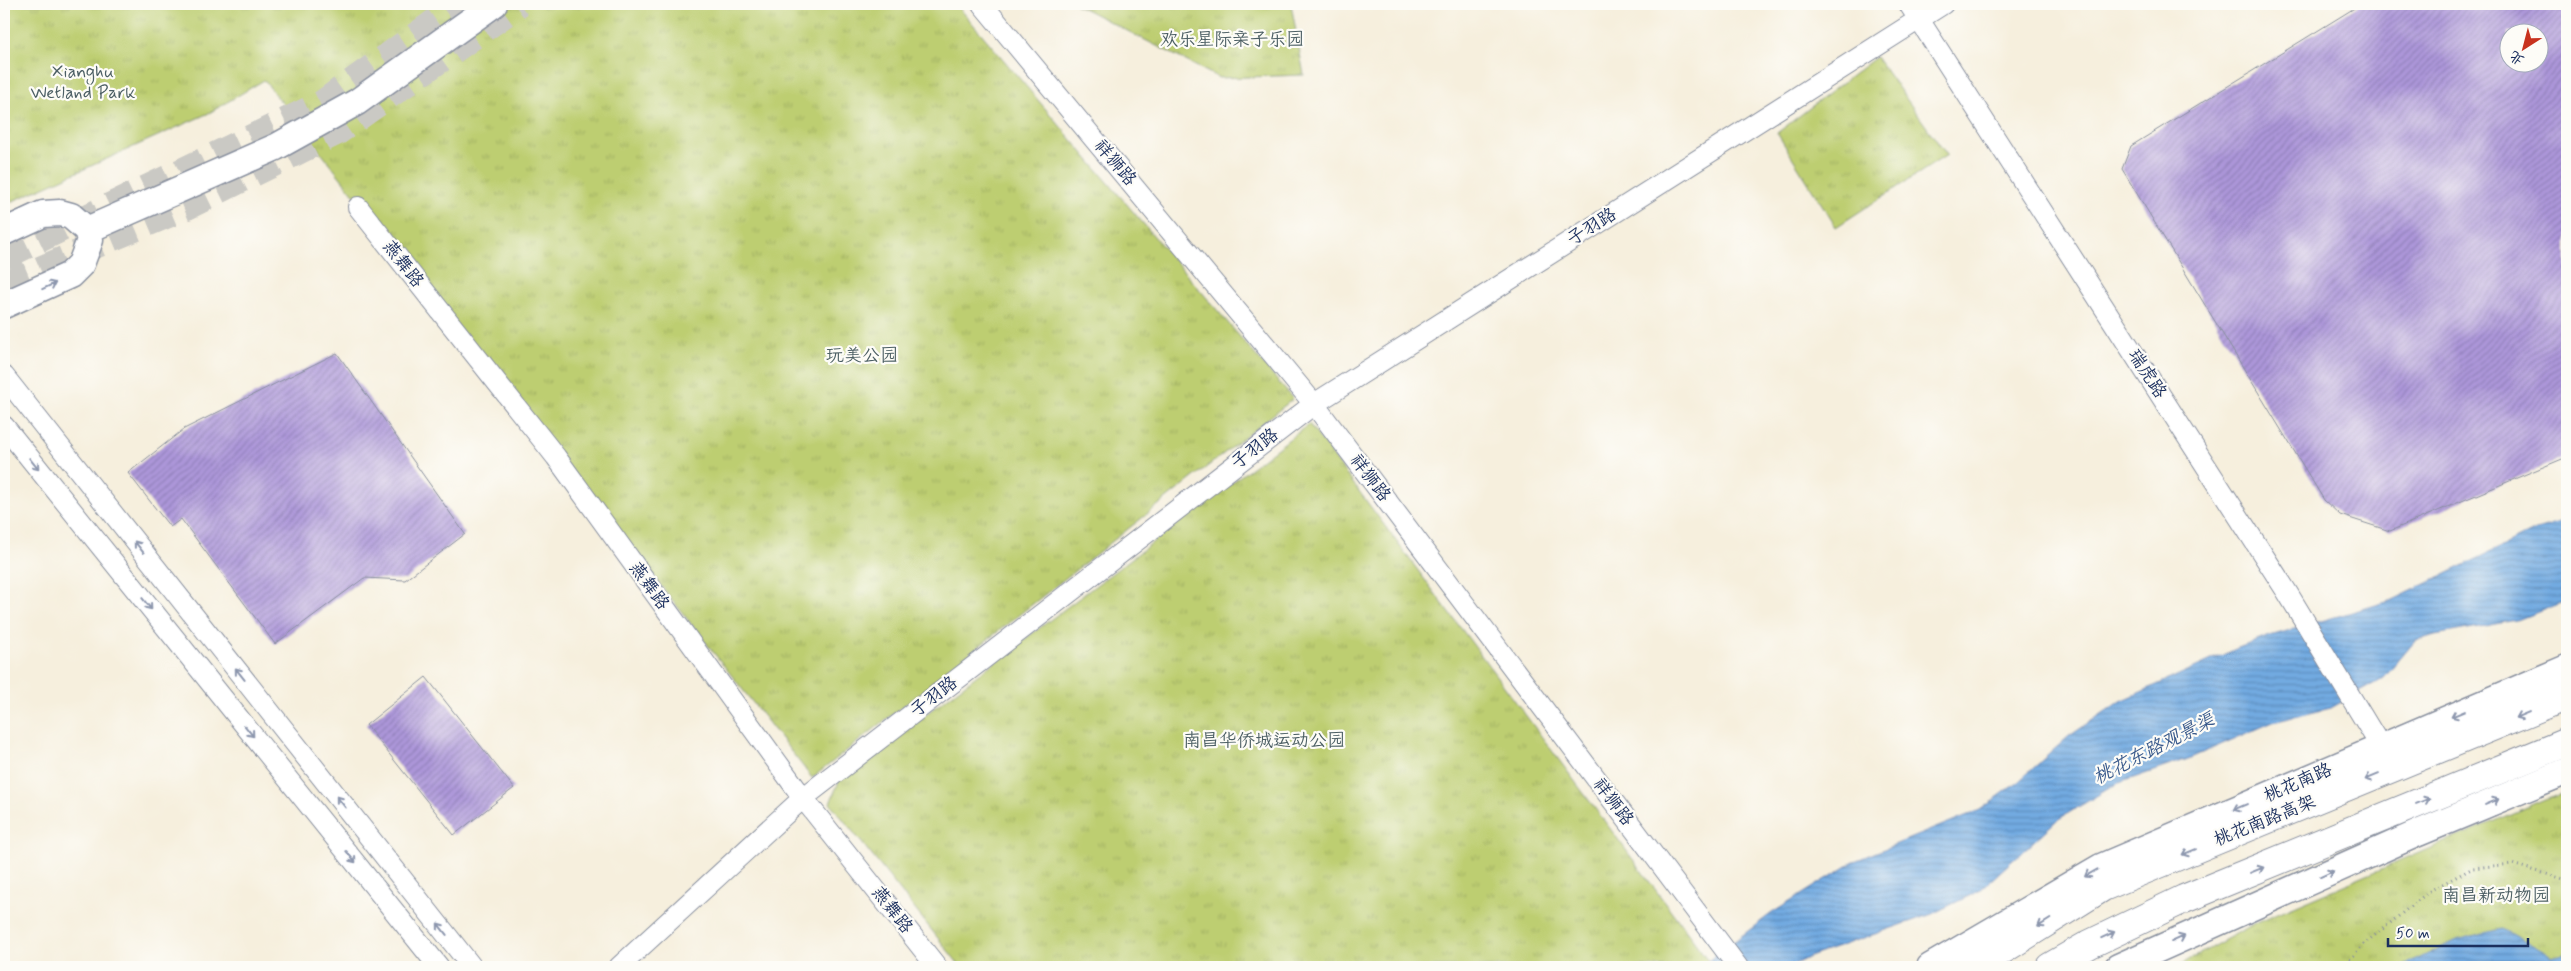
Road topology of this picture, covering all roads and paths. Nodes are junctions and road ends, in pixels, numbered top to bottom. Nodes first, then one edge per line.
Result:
1 (494, 4) edge
2 (982, 4) edge
3 (1943, 4) edge
4 (1914, 11) edge
5 (358, 207) dead end
6 (87, 230) junction
7 (4, 232) edge
8 (4, 305) edge
9 (4, 376) edge
10 (1314, 404) junction
11 (4, 426) edge
12 (2567, 668) edge
13 (2567, 696) edge
14 (2567, 742) edge
15 (2381, 747) junction
16 (2567, 771) edge
17 (803, 798) junction
18 (2567, 880) edge
19 (439, 967) edge
20 (472, 967) edge
21 (619, 967) edge
22 (937, 967) edge
23 (1738, 967) edge
24 (1930, 967) edge
25 (1975, 967) edge
26 (2050, 967) edge
27 (2118, 967) edge
28 (2343, 967) edge

1 - 6 main road
2 - 10 street, 祥狮路
3 - 4 street, 子羽路
4 - 10 street, 子羽路
4 - 15 street, 瑞虎路
5 - 17 street, 燕舞路
6 - 7 main road
8 -> 6 main road
20 -> 9 street
10 - 17 street, 子羽路
10 - 23 street, 祥狮路
11 -> 19 street
12 -> 15 main road, 桃花南路
13 -> 25 highway, 桃花南路高架
26 -> 14 highway
15 -> 24 main road, 桃花南路
27 -> 16 main road
17 - 21 street, 子羽路
17 - 22 street, 燕舞路
18 - 28 path

